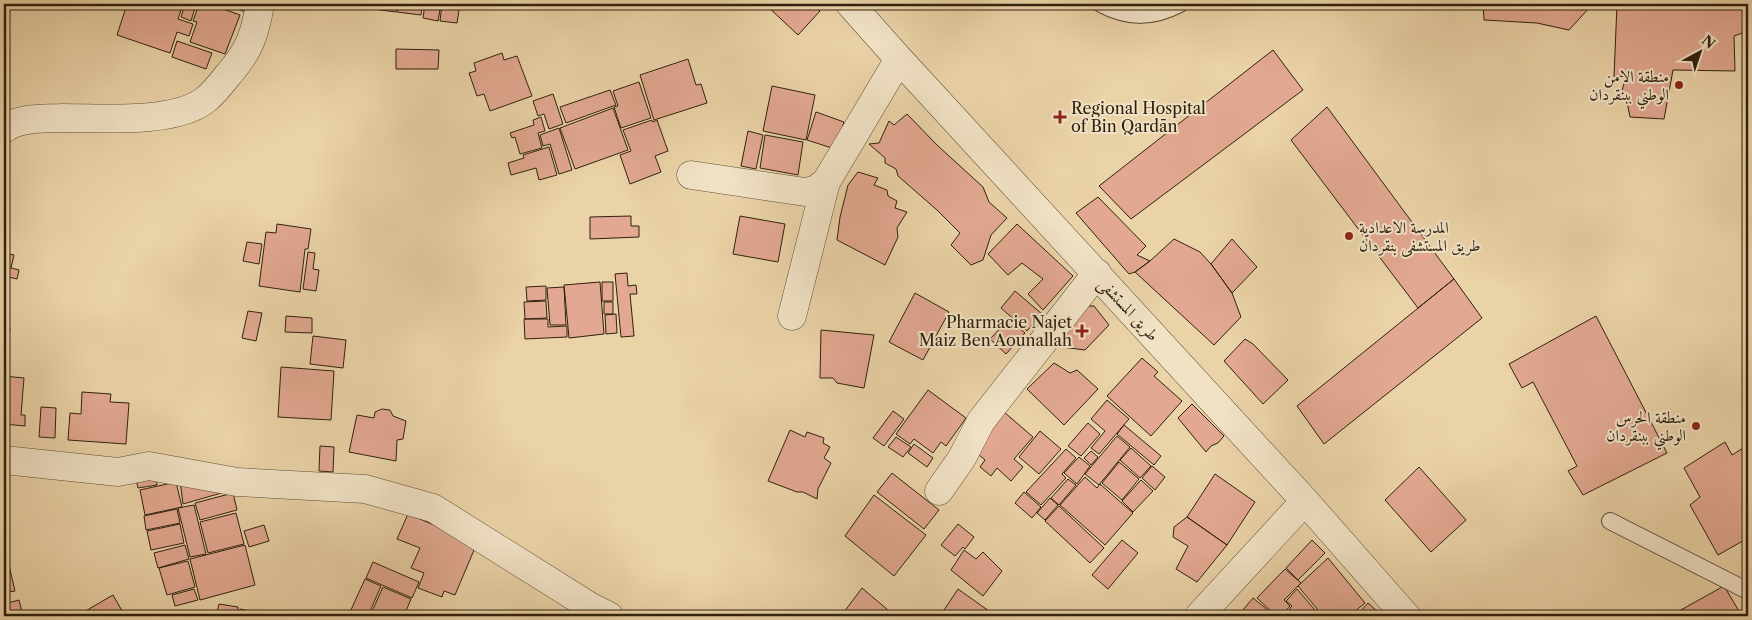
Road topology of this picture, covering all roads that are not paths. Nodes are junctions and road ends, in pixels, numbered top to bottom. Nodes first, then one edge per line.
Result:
1 (260, 4) edge
2 (850, 4) edge
3 (1101, 4) edge
4 (1180, 4) edge
5 (899, 59) junction
6 (4, 129) edge
7 (691, 175) dead end
8 (826, 182) junction
9 (1097, 274) junction
10 (792, 316) dead end
11 (4, 460) edge
12 (939, 491) dead end
13 (1305, 501) junction
14 (1610, 521) dead end
15 (1748, 591) edge
16 (1400, 614) edge
17 (609, 616) edge
18 (1199, 616) edge

1 - 6 street
2 - 5 street, طريق المستشفى
3 - 4 lane
5 - 8 street
5 - 9 street, طريق المستشفى
7 - 8 street
8 - 10 street
9 - 12 street
9 - 13 street, طريق المستشفى
11 - 17 street
13 - 16 street, طريق المستشفى
13 - 18 street
14 - 15 lane

